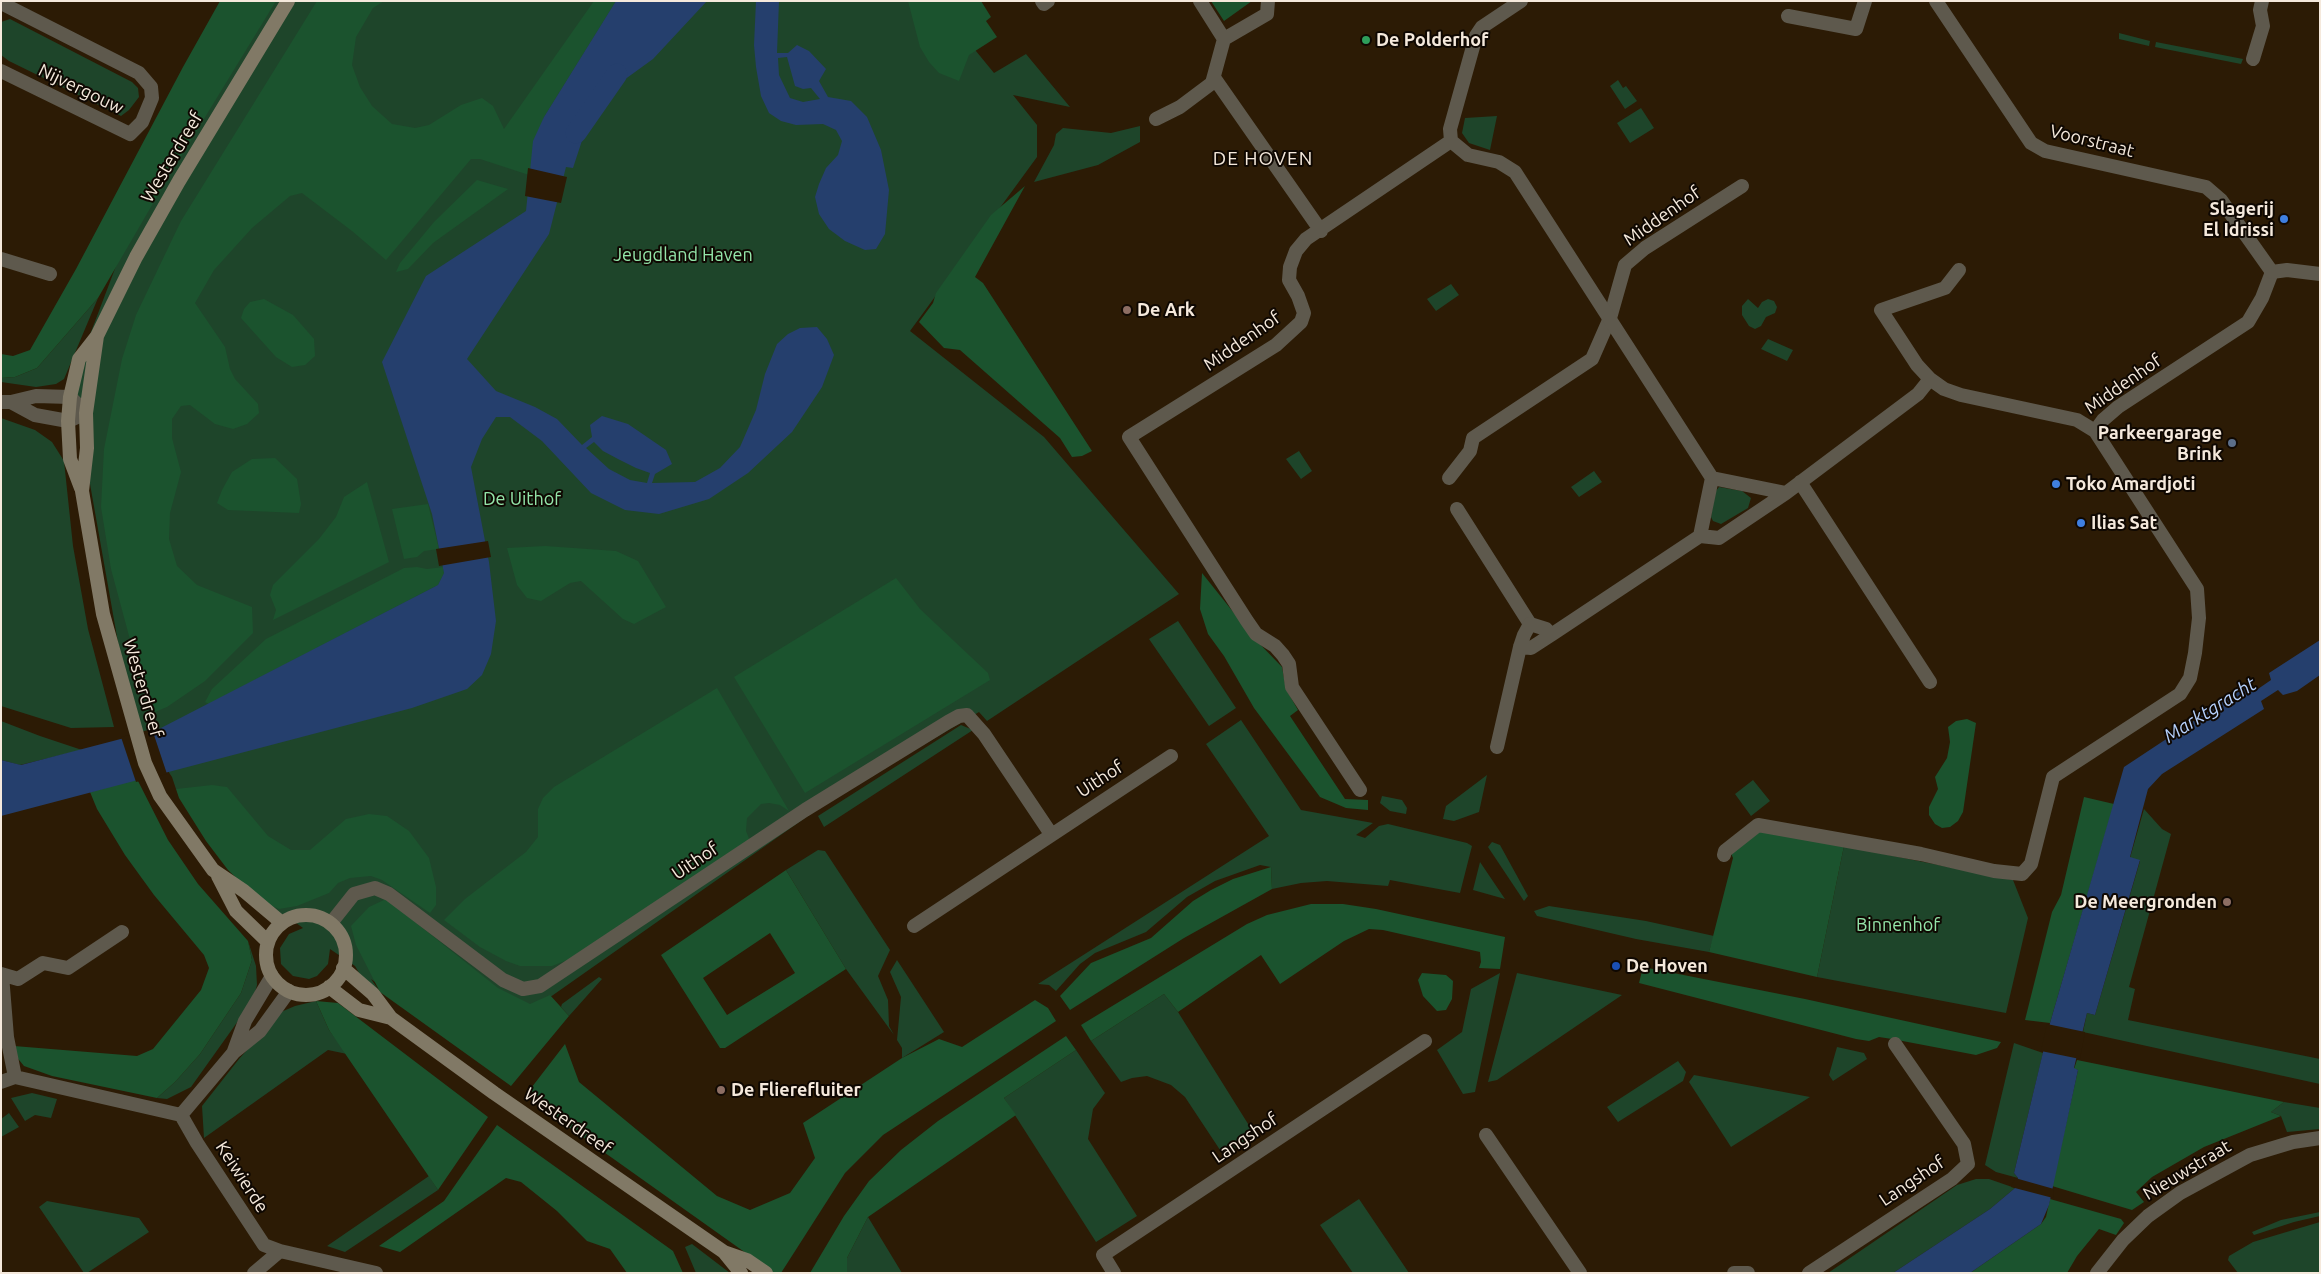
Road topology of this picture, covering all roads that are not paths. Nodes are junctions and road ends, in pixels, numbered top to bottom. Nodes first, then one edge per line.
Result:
1 (288, 1) edge
2 (1042, 1) edge
3 (1048, 1) edge
4 (1200, 1) edge
5 (1268, 1) edge
6 (1521, 1) edge
7 (1865, 1) edge
8 (1936, 1) edge
9 (2262, 1) edge
10 (1, 3) edge
11 (1788, 16) dead end
12 (1224, 39) junction
13 (2253, 59) dead end
14 (1, 71) edge
15 (1215, 79) junction
16 (1156, 119) dead end
17 (1451, 141) junction
18 (1742, 186) dead end
19 (1321, 231) junction
20 (1, 259) edge
21 (1960, 270) dead end
22 (2272, 272) junction
23 (50, 274) dead end
24 (2320, 274) edge
25 (1610, 318) junction
26 (97, 336) junction
27 (1930, 379) junction
28 (70, 397) junction
29 (6, 402) edge
30 (86, 413) junction
31 (68, 421) junction
32 (2095, 431) junction
33 (1449, 478) dead end
34 (1712, 478) junction
35 (1800, 482) junction
36 (82, 491) junction
37 (1786, 493) junction
38 (1457, 509) dead end
39 (1700, 536) junction
40 (1530, 624) junction
41 (1551, 635) junction
42 (1520, 647) junction
43 (1930, 682) dead end
44 (1497, 747) dead end
45 (1170, 756) dead end
46 (1360, 790) dead end
47 (1051, 834) junction
48 (1724, 855) dead end
49 (218, 875) junction
50 (282, 923) junction
51 (331, 924) junction
52 (914, 926) dead end
53 (122, 932) dead end
54 (268, 942) junction
55 (343, 968) junction
56 (2, 974) edge
57 (272, 976) junction
58 (329, 987) junction
59 (290, 991) junction
60 (391, 1018) junction
61 (1425, 1041) dead end
62 (1896, 1044) dead end
63 (234, 1052) junction
64 (15, 1076) junction
65 (1, 1082) edge
66 (181, 1115) junction
67 (1486, 1135) dead end
68 (2320, 1138) edge
69 (280, 1251) junction
70 (724, 1252) junction
71 (254, 1273) edge
72 (376, 1273) edge
73 (741, 1273) edge
74 (766, 1273) edge
75 (1114, 1273) edge
76 (1580, 1273) edge
77 (1734, 1273) edge
78 (1748, 1273) edge
79 (1809, 1273) edge
80 (2097, 1273) edge

1 - 26 main road, Westerdreef
2 - 3 street
4 - 12 street
5 - 12 street
6 - 17 street
7 - 11 street
8 - 22 street, Voorstraat
9 - 13 street
10 - 14 street, Nijvergouw
12 - 15 street
15 - 16 street
15 - 19 street
17 - 19 street, Middenhof
17 - 25 street
18 - 25 street, Middenhof
19 - 46 street, Middenhof
20 - 23 street
21 - 27 street, Middenhof
22 - 24 street
22 - 32 street, Middenhof
25 - 33 street, Middenhof
25 - 34 street
26 - 28 main road, Westerdreef
26 - 30 main road, Westerdreef
27 - 32 street, Middenhof
27 - 35 street
28 - 29 street
28 - 30 street
28 - 31 main road, Westerdreef
29 - 31 street
30 - 31 street
30 - 36 main road, Westerdreef
31 - 36 main road, Westerdreef
32 - 48 street
34 - 37 street
34 - 39 street
35 - 37 street
35 - 43 street
36 - 49 main road, Westerdreef
37 - 39 street
38 - 40 street
39 - 41 street
40 - 41 street
40 - 42 street
41 - 42 street
42 - 44 street
45 - 47 street, Uithof
47 - 51 street, Uithof
47 - 52 street, Uithof
49 - 50 main road, Westerdreef
49 - 54 main road, Westerdreef
50 - 51 main road
50 - 54 main road
51 - 55 main road
53 - 56 street
54 - 57 main road
55 - 58 main road
55 - 60 main road, Westerdreef
56 - 64 street
57 - 59 main road
57 - 63 street
58 - 59 main road
58 - 60 main road, Westerdreef
59 - 63 street
60 - 70 main road, Westerdreef
61 - 75 street, Langshof
62 - 79 street, Langshof
63 - 66 street
64 - 65 street
64 - 66 street
66 - 69 street, Keiwierde
67 - 76 street
68 - 80 street, Nieuwstraat
69 - 71 street
69 - 72 street, Keiwierde
70 - 73 main road, Westerdreef
70 - 74 main road, Westerdreef
77 - 78 street

